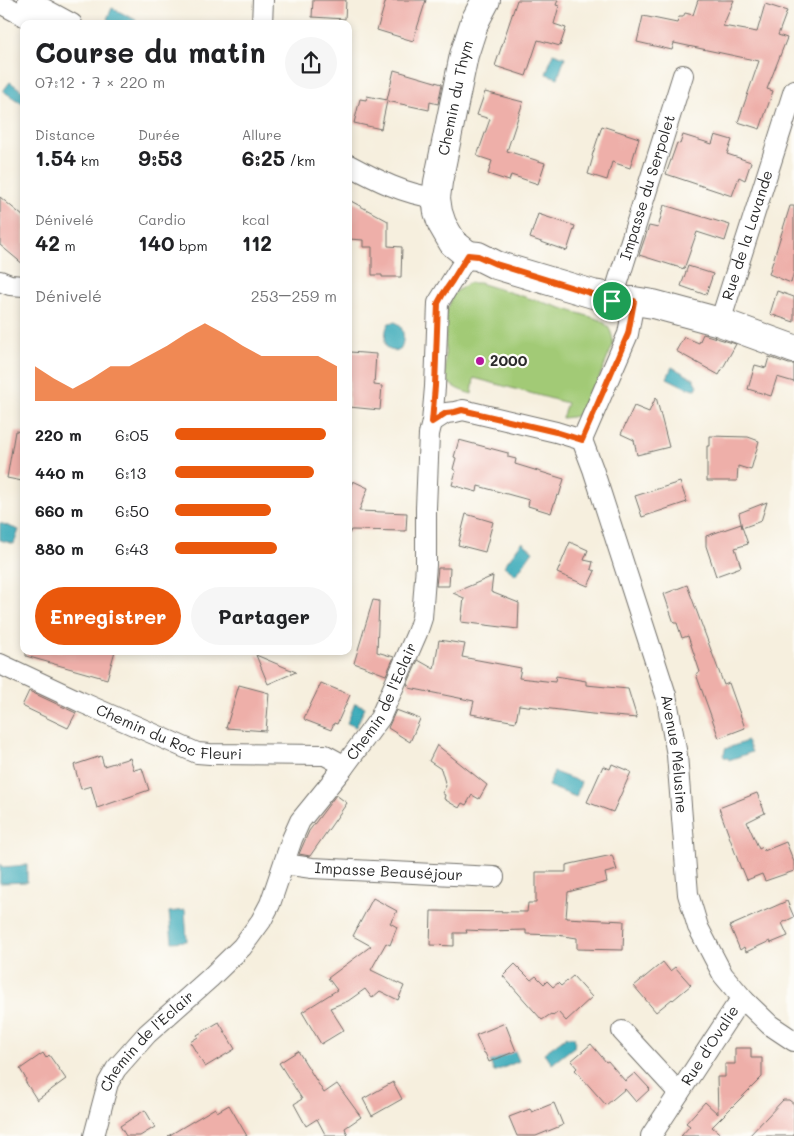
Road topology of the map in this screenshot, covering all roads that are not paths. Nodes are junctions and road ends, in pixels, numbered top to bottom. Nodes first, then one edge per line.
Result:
1 (28, 0) edge
2 (263, 0) edge
3 (486, 0) edge
4 (0, 2) edge
5 (32, 20) edge
6 (65, 20) edge
7 (262, 20) edge
8 (683, 75) dead end
9 (794, 90) edge
10 (352, 167) edge
11 (436, 198) junction
12 (468, 255) junction
13 (0, 281) edge
14 (20, 286) edge
15 (623, 301) junction
16 (720, 322) junction
17 (794, 349) edge
18 (435, 386) junction
19 (462, 410) junction
20 (432, 422) junction
21 (582, 440) junction
22 (0, 664) edge
23 (343, 768) junction
24 (284, 864) junction
25 (494, 876) dead end
26 (744, 1000) junction
27 (622, 1031) dead end
28 (794, 1041) edge
29 (679, 1093) junction
30 (94, 1136) edge
31 (651, 1136) edge

1 - 6 street
2 - 7 street
3 - 11 street, Chemin du Thym
4 - 5 street
8 - 15 street, Impasse du Serpolet
9 - 16 street, Rue de la Lavande
10 - 11 street
11 - 12 street
12 - 15 street
12 - 18 street, Chemin de l'Eclair
13 - 14 street
15 - 16 street
15 - 21 street, Impasse du Serpolet
16 - 17 street
18 - 19 street
18 - 20 street, Chemin de l'Eclair
19 - 20 street
19 - 21 street
20 - 23 street, Chemin de l'Eclair
21 - 26 street, Avenue Mélusine
22 - 23 street, Chemin du Roc Fleuri
23 - 24 street, Chemin de l'Eclair
24 - 25 street, Impasse Beauséjour
24 - 30 street, Chemin de l'Eclair
26 - 28 street, Avenue Mélusine
26 - 29 street, Rue d'Ovalie
27 - 29 street, Rue d'Ovalie
29 - 31 street, Rue d'Ovalie

